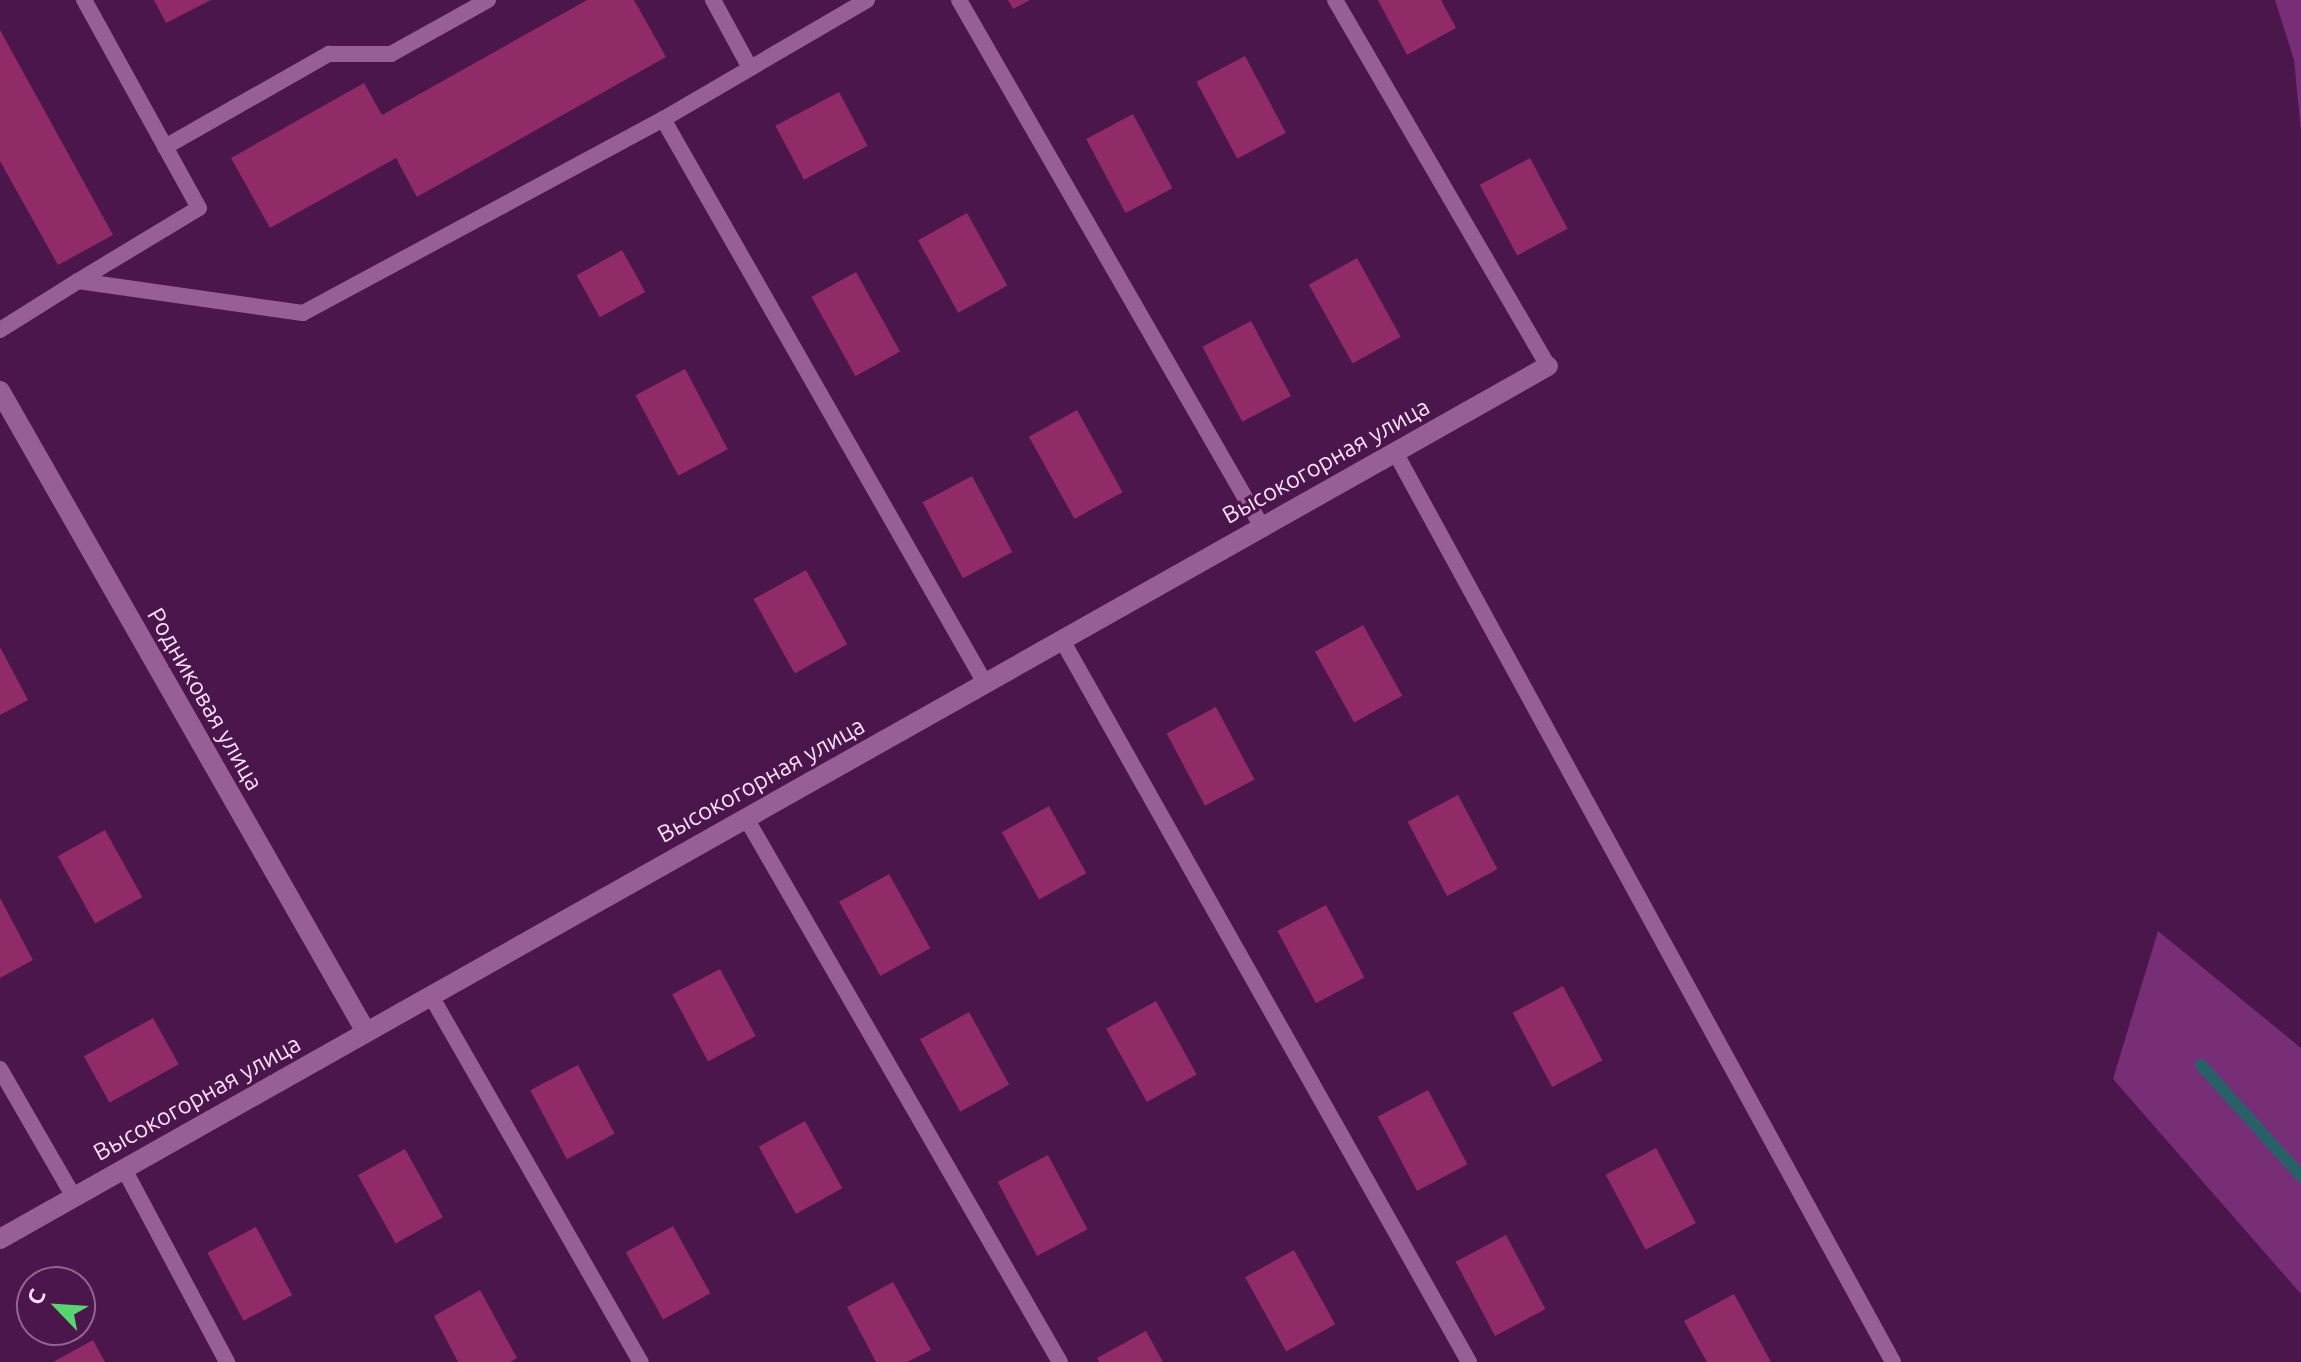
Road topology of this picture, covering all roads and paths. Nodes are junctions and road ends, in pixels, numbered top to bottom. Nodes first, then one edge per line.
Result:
1 (84, 0) edge
2 (488, 0) edge
3 (713, 0) edge
4 (867, 0) edge
5 (959, 0) edge
6 (1335, 0) edge
7 (750, 68) junction
8 (663, 119) junction
9 (165, 147) junction
10 (78, 281) junction
11 (0, 330) edge
12 (1548, 366) joint
13 (0, 391) edge
14 (1395, 452) junction
15 (1262, 527) junction
16 (1062, 640) junction
17 (985, 683) junction
18 (746, 818) junction
19 (431, 996) junction
20 (366, 1032) junction
21 (0, 1069) edge
22 (124, 1169) junction
23 (74, 1197) junction
24 (0, 1239) edge
25 (227, 1362) edge
26 (641, 1362) edge
27 (1060, 1362) edge
28 (1469, 1362) edge
29 (1893, 1362) edge

1 - 9 lane
2 - 9 lane
3 - 7 lane
4 - 7 lane
5 - 15 lane
6 - 12 lane
7 - 8 lane
8 - 10 lane
8 - 17 lane
9 - 10 lane
10 - 11 lane
12 - 14 street, Высокогорная улица
13 - 20 street, Родниковая улица
14 - 15 street, Высокогорная улица
14 - 29 lane
15 - 16 street, Высокогорная улица
16 - 17 street, Высокогорная улица
16 - 28 lane
17 - 18 street, Высокогорная улица
18 - 19 street, Высокогорная улица
18 - 27 lane
19 - 20 street, Высокогорная улица
19 - 26 lane
20 - 22 street, Высокогорная улица
21 - 23 lane
22 - 23 street, Высокогорная улица
22 - 25 lane
23 - 24 street, Высокогорная улица

